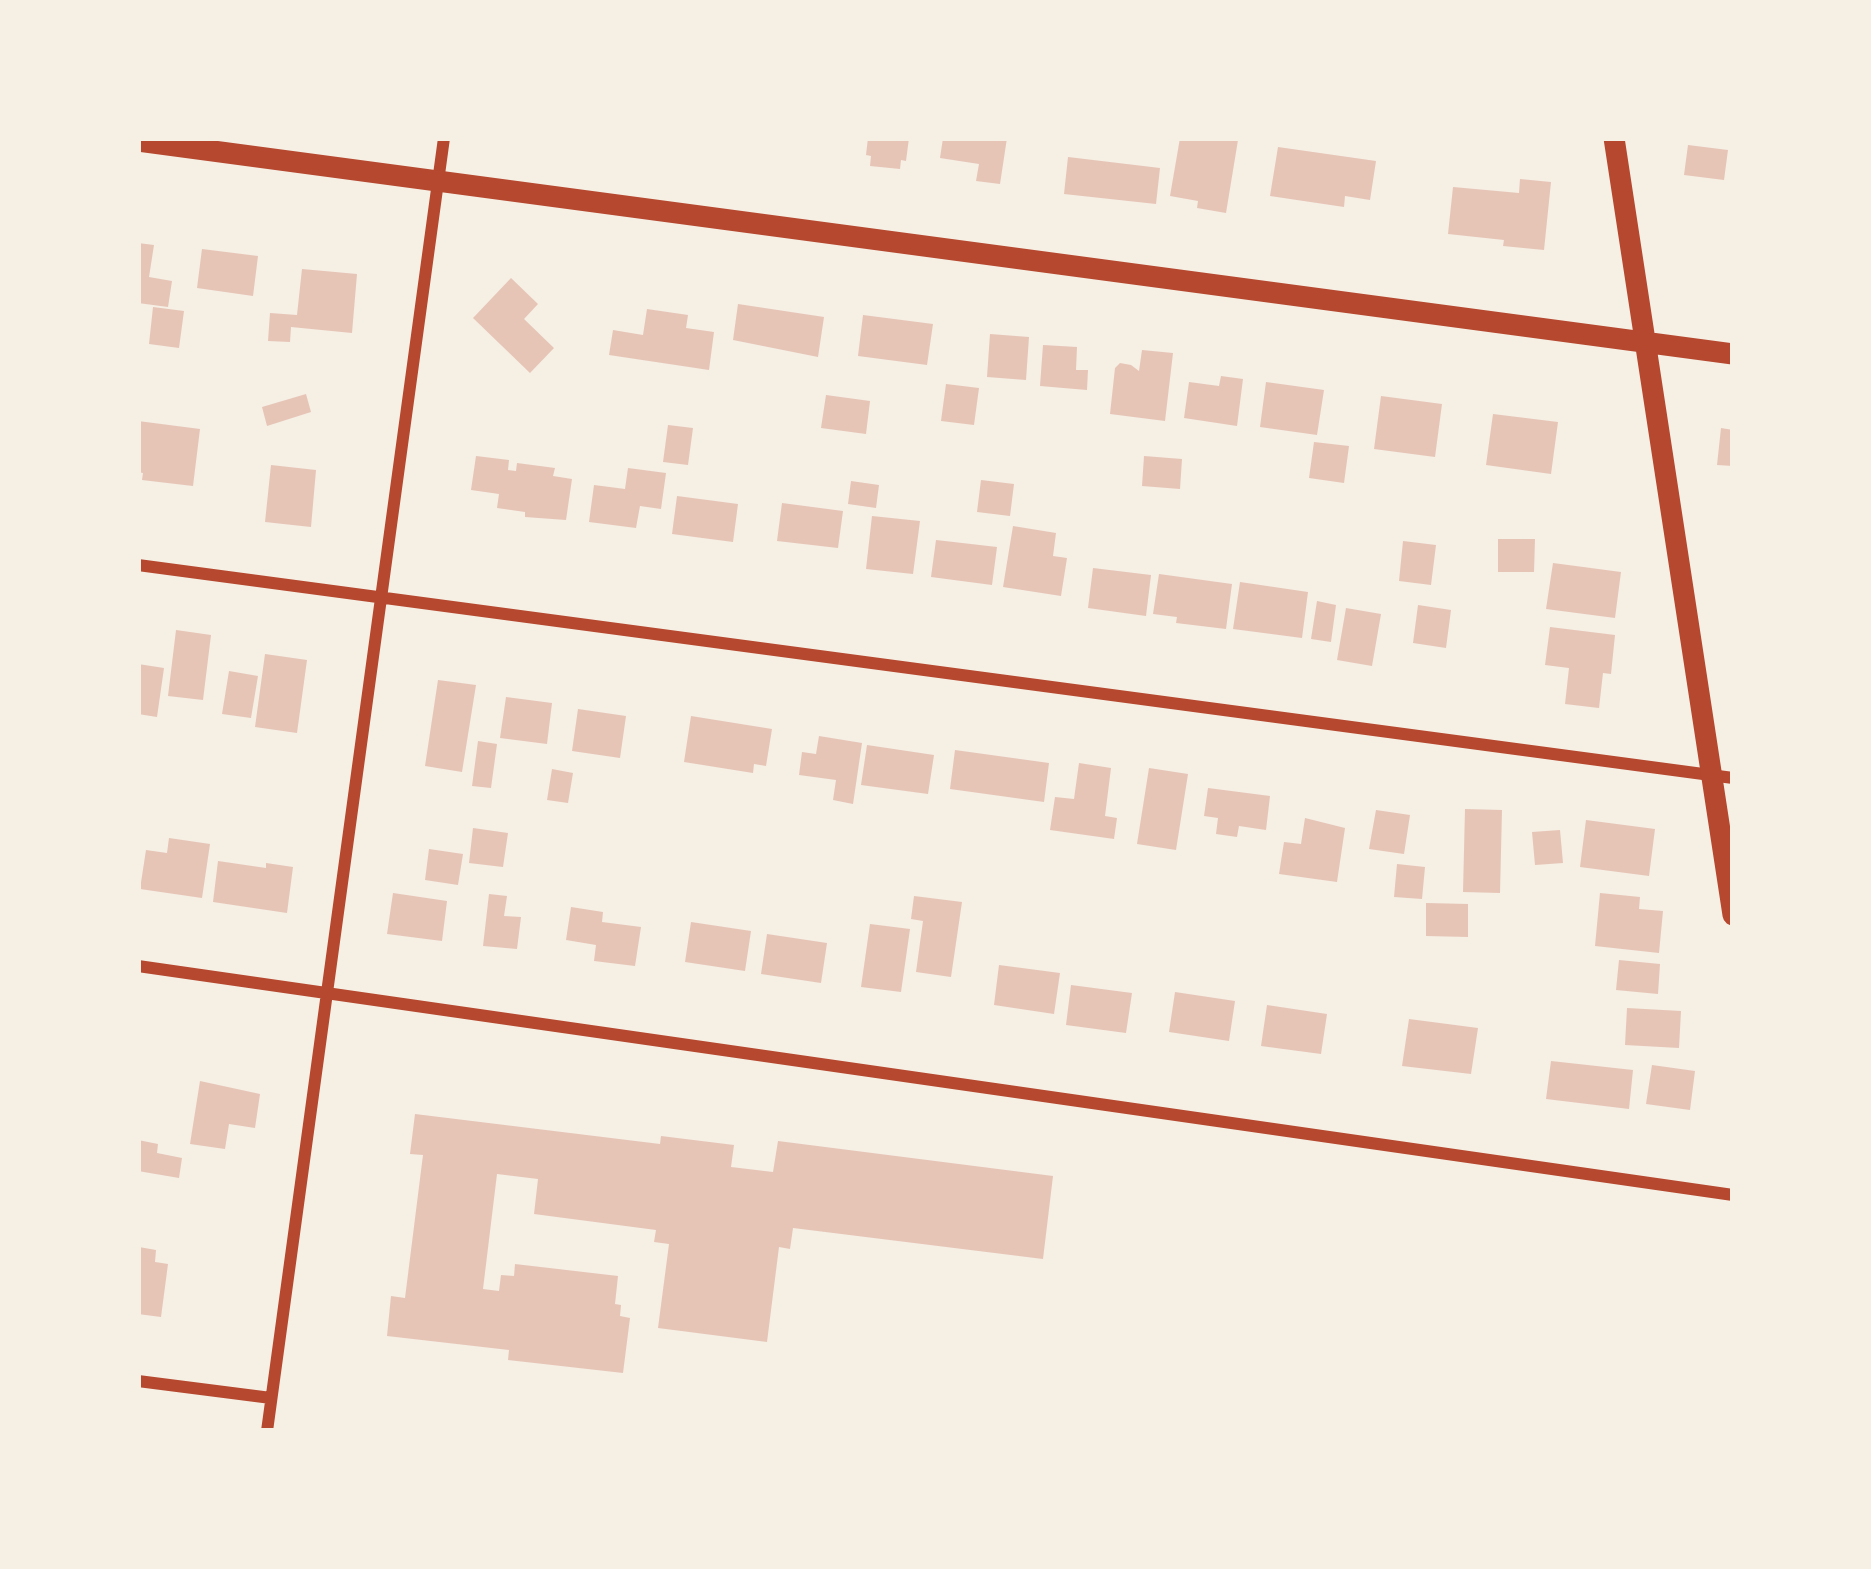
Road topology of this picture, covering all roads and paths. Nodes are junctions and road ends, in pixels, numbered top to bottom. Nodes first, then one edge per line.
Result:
1 (444, 138) edge
2 (1614, 138) edge
3 (138, 141) edge
4 (438, 181) junction
5 (1645, 342) junction
6 (1733, 355) edge
7 (138, 565) edge
8 (382, 599) junction
9 (1723, 777) edge
10 (1733, 914) edge
11 (138, 966) edge
12 (328, 991) junction
13 (1733, 1195) edge
14 (138, 1381) edge
15 (271, 1399) junction
16 (267, 1431) edge

1 - 4 street
2 - 5 street
3 - 4 street
4 - 5 street
4 - 8 street
5 - 6 street
5 - 9 street
7 - 8 street
8 - 9 street
8 - 12 street
9 - 10 street
11 - 12 street
12 - 13 street
12 - 15 street
14 - 15 street
15 - 16 street

